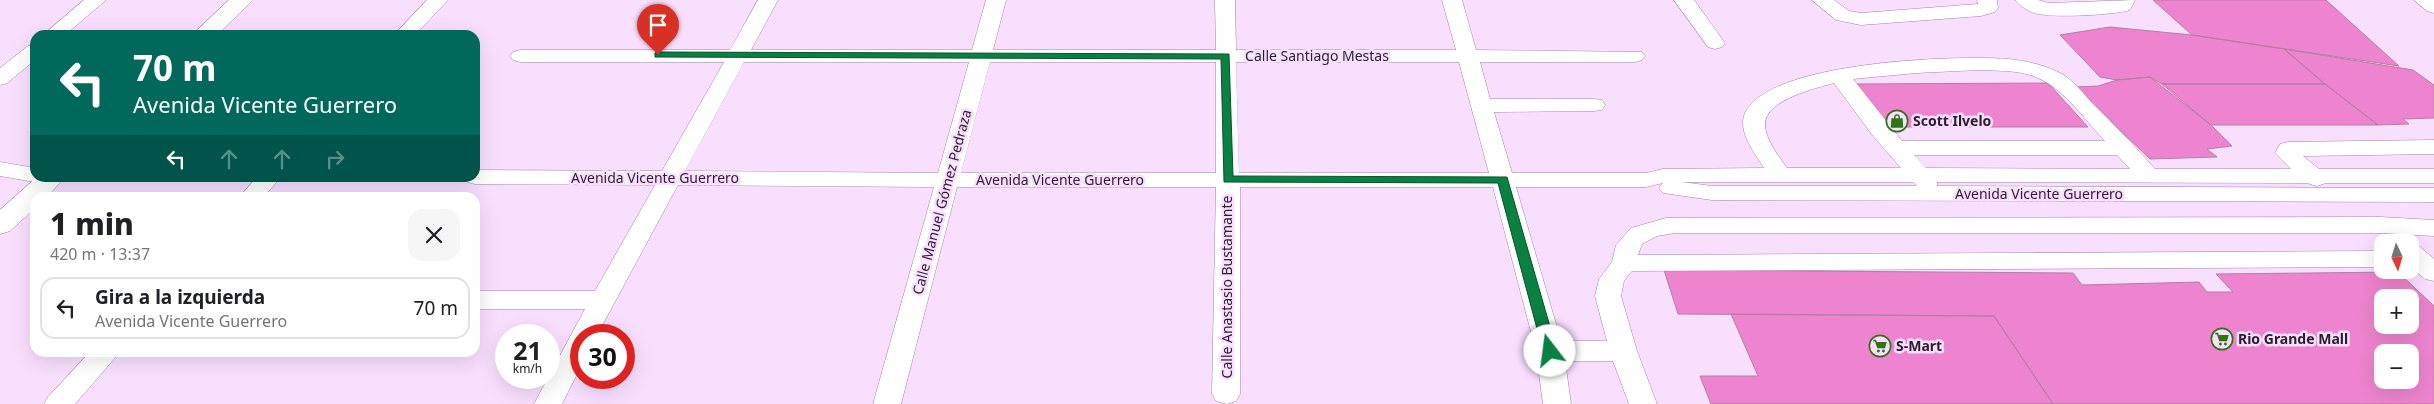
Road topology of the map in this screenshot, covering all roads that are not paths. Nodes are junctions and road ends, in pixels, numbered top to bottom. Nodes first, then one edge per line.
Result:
1 (96, 0) edge
2 (242, 0) edge
3 (438, 0) edge
4 (768, 0) edge
5 (996, 0) edge
6 (1225, 0) edge
7 (1452, 0) edge
8 (1684, 0) edge
9 (1822, 0) edge
10 (1987, 0) edge
11 (2025, 0) edge
12 (2125, 0) edge
13 (2424, 0) edge
14 (2079, 4) edge
15 (2434, 7) edge
16 (60, 30) edge
17 (209, 30) edge
18 (409, 30) edge
19 (1715, 43) dead end
20 (30, 54) edge
21 (737, 55) junction
22 (520, 56) dead end
23 (982, 56) junction
24 (1226, 56) junction
25 (1467, 56) junction
26 (1635, 56) dead end
27 (1840, 75) junction
28 (0, 78) edge
29 (1594, 105) dead end
30 (1482, 106) junction
31 (2434, 146) edge
32 (1897, 148) junction
33 (2124, 148) junction
34 (0, 169) edge
35 (30, 174) edge
36 (1780, 175) junction
37 (2312, 176) junction
38 (2434, 176) edge
39 (480, 177) edge
40 (2150, 177) junction
41 (669, 178) junction
42 (948, 180) junction
43 (1228, 180) junction
44 (1503, 180) junction
45 (1646, 180) junction
46 (47, 182) edge
47 (264, 182) edge
48 (1927, 185) junction
49 (36, 192) edge
50 (255, 192) edge
51 (2434, 195) edge
52 (2342, 196) junction
53 (30, 197) edge
54 (0, 225) edge
55 (1974, 225) junction
56 (2078, 225) junction
57 (2322, 225) junction
58 (2380, 225) junction
59 (2434, 228) edge
60 (2391, 234) edge
61 (2374, 259) edge
62 (2003, 260) junction
63 (2102, 260) junction
64 (2347, 260) junction
65 (1625, 263) junction
66 (480, 300) edge
67 (602, 300) junction
68 (590, 324) edge
69 (1550, 351) junction
70 (1623, 351) junction
71 (102, 357) edge
72 (570, 361) edge
73 (1226, 394) dead end
74 (58, 404) edge
75 (548, 404) edge
76 (887, 404) edge
77 (1557, 404) edge
78 (1643, 404) edge

1 - 16 street
2 - 17 main road
3 - 18 street
4 - 21 street
5 - 23 street, Calle Manuel Gómez Pedraza
6 - 24 street, Calle Anastasio Bustamante
7 - 25 street
8 - 19 street
9 - 10 street
11 - 14 street
12 - 14 street
13 - 15 street
20 - 28 street
21 - 22 street, Calle Santiago Mestas
21 - 23 street, Calle Santiago Mestas
21 - 41 street
23 - 24 street, Calle Santiago Mestas
23 - 42 street, Calle Manuel Gómez Pedraza
24 - 25 street, Calle Santiago Mestas
24 - 43 street, Calle Anastasio Bustamante
25 - 26 street, Calle Santiago Mestas
25 - 30 street
27 - 32 street
27 - 33 street
27 - 36 street
29 - 30 street
30 - 44 street
31 - 37 street
32 - 33 street
32 - 48 street
33 - 40 street
34 - 35 street
36 - 45 street, Avenida Vicente Guerrero
36 - 48 street, Avenida Vicente Guerrero
37 - 38 street, Avenida Vicente Guerrero
37 - 40 street, Avenida Vicente Guerrero
37 - 52 street
39 - 41 street, Avenida Vicente Guerrero
40 - 48 street, Avenida Vicente Guerrero
41 - 42 street, Avenida Vicente Guerrero
41 - 67 street
42 - 43 street, Avenida Vicente Guerrero
42 - 76 street, Calle Manuel Gómez Pedraza
43 - 44 street, Avenida Vicente Guerrero
43 - 73 street, Calle Anastasio Bustamante
44 - 45 street, Avenida Vicente Guerrero
44 - 69 street
45 - 48 street, Avenida Vicente Guerrero
46 - 49 main road
47 - 50 street
48 - 52 street, Avenida Vicente Guerrero
51 - 52 street, Avenida Vicente Guerrero
52 - 58 street
53 - 54 main road
55 - 56 street
55 - 62 street
55 - 65 street
56 - 57 street
56 - 63 street
57 - 58 street
57 - 64 street
58 - 59 street
58 - 60 street
61 - 64 street
62 - 63 street
62 - 65 street
63 - 64 street
65 - 70 street
66 - 67 street
67 - 68 street
69 - 70 street
69 - 77 street
70 - 78 street
71 - 74 street
72 - 75 street

